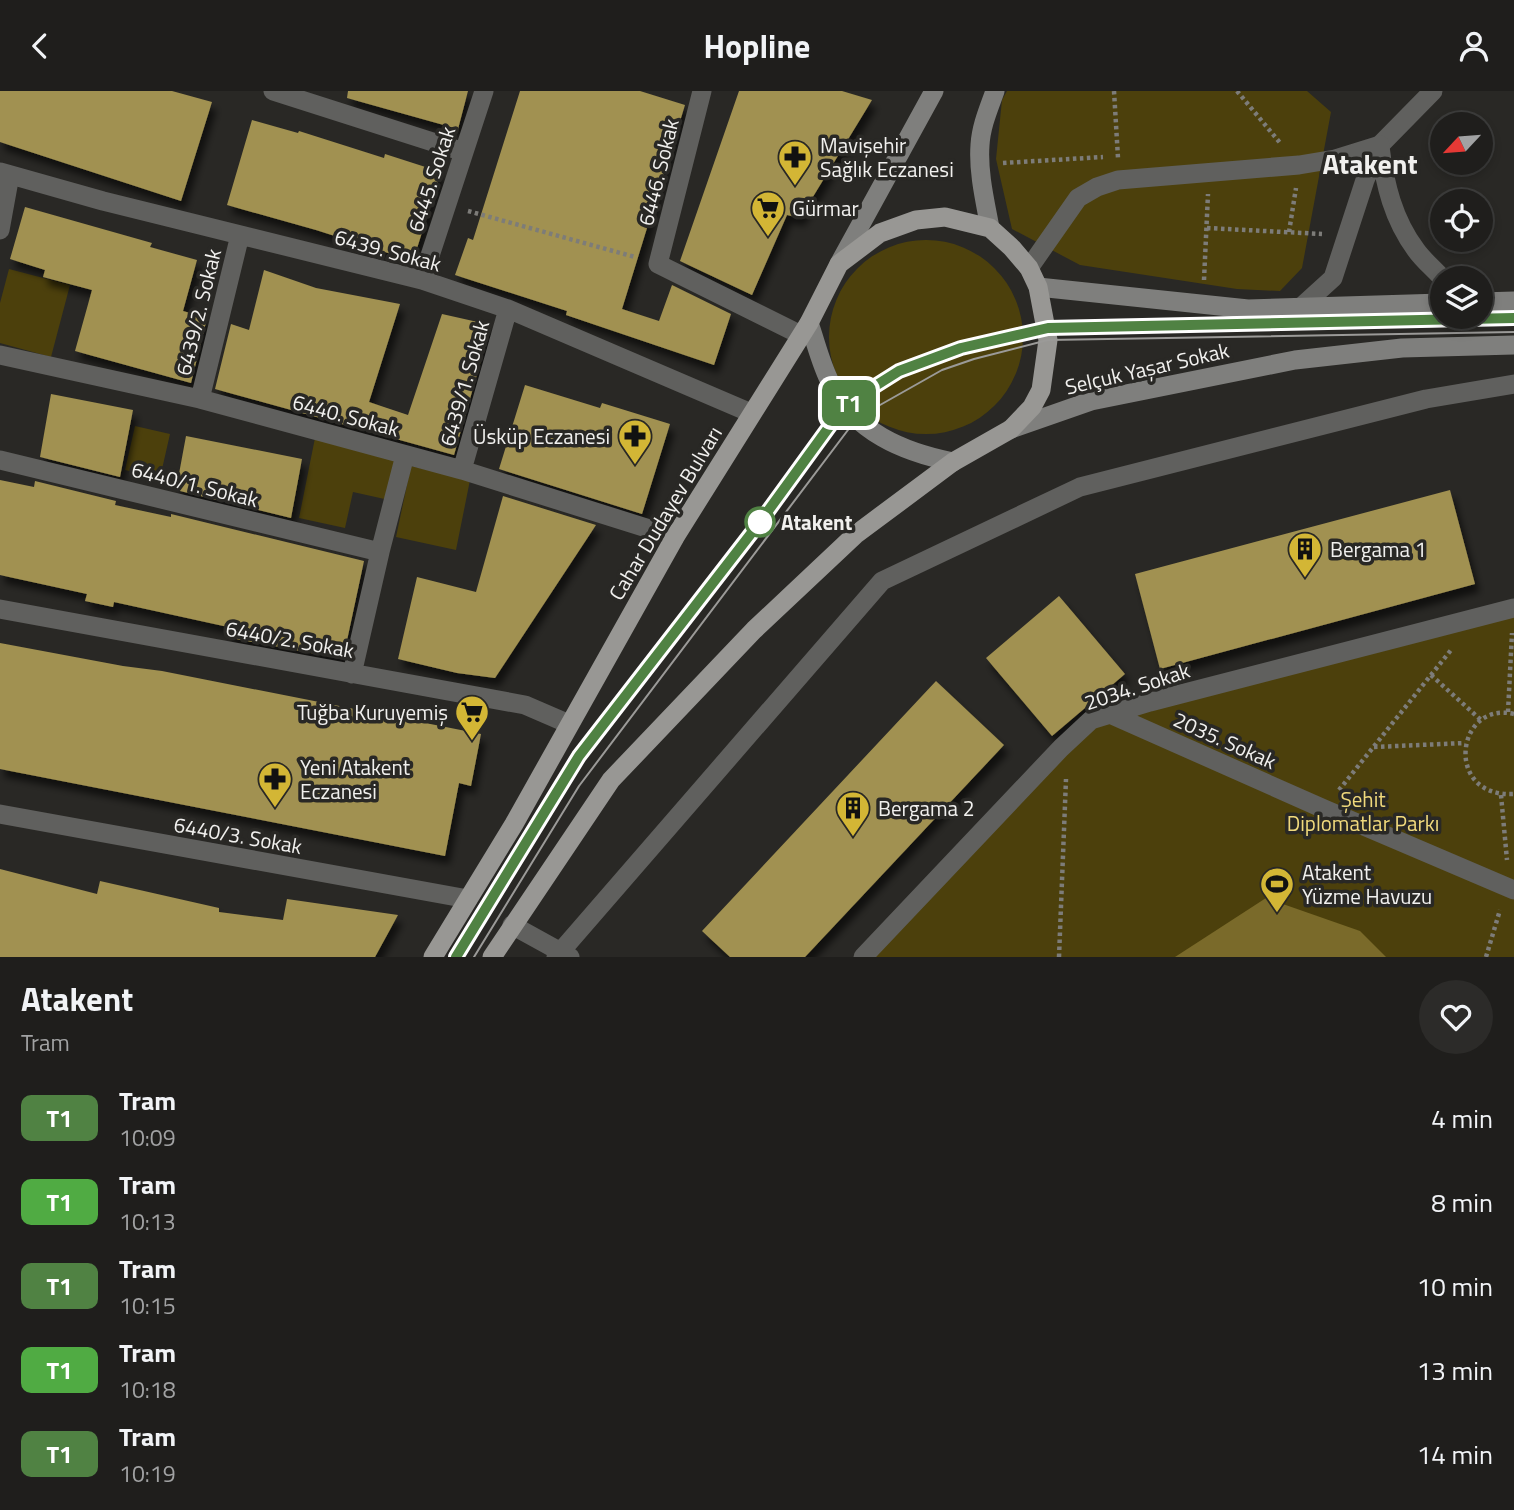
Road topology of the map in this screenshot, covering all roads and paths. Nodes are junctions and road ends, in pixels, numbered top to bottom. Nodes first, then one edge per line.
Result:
1 (272, 91) edge
2 (484, 91) edge
3 (702, 91) edge
4 (995, 91) edge
5 (1114, 91) edge
6 (1237, 91) edge
7 (1433, 91) edge
8 (931, 92) edge
9 (1380, 145) junction
10 (464, 152) junction
11 (1104, 157) dead end
12 (981, 165) junction
13 (1299, 165) junction
14 (5, 173) edge
15 (1209, 173) junction
16 (1118, 180) junction
17 (447, 205) junction
18 (990, 228) junction
19 (1207, 228) junction
20 (0, 230) edge
21 (1289, 232) junction
22 (240, 236) junction
23 (1347, 236) junction
24 (658, 264) junction
25 (839, 264) junction
26 (1430, 266) edge
27 (1029, 268) junction
28 (422, 280) junction
29 (1038, 287) junction
30 (1493, 302) edge
31 (1514, 302) edge
32 (1430, 303) edge
33 (1203, 304) junction
34 (1300, 308) junction
35 (508, 309) junction
36 (805, 329) junction
37 (1514, 345) edge
38 (0, 355) edge
39 (1514, 384) edge
40 (200, 399) junction
41 (751, 413) junction
42 (1011, 429) junction
43 (405, 455) junction
44 (0, 460) edge
45 (953, 461) junction
46 (463, 470) junction
47 (675, 537) junction
48 (380, 552) junction
49 (0, 609) edge
50 (1513, 616) edge
51 (1455, 645) dead end
52 (352, 674) junction
53 (1431, 675) junction
54 (1511, 713) edge
55 (1110, 714) junction
56 (1481, 720) junction
57 (569, 724) junction
58 (1465, 743) junction
59 (1373, 747) junction
60 (1066, 769) dead end
61 (1514, 794) edge
62 (1324, 809) junction
63 (0, 814) edge
64 (1514, 890) edge
65 (468, 899) junction
66 (512, 925) junction
67 (562, 955) edge
68 (433, 957) edge
69 (492, 957) edge
70 (863, 957) edge
71 (1059, 957) edge

1 - 10 street
2 - 10 street, 6445. Sokak
3 - 24 street, 6446. Sokak
4 - 12 main road
5 - 16 path
6 - 13 path
7 - 9 street
8 - 25 main road, Cahar Dudayev Bulvarı
9 - 13 street
9 - 23 street
9 - 26 street
10 - 17 street, 6445. Sokak
11 - 12 path
12 - 18 main road
13 - 15 street
13 - 21 path
14 - 20 street
14 - 22 street, 6439. Sokak
15 - 16 street
15 - 19 path
16 - 27 street
17 - 24 path
17 - 28 street, 6445. Sokak
18 - 25 main road
18 - 27 main road
19 - 21 path
19 - 33 path
21 - 23 path
22 - 28 street, 6439. Sokak
22 - 40 street, 6439/2. Sokak
23 - 34 street
24 - 36 street
25 - 36 main road, Cahar Dudayev Bulvarı
27 - 29 main road
28 - 35 street, 6439. Sokak
29 - 33 main road, Selçuk Yaşar Sokak
29 - 42 main road
30 - 31 main road
32 - 34 main road, Selçuk Yaşar Sokak
33 - 34 main road, Selçuk Yaşar Sokak
35 - 41 street, 6439. Sokak
35 - 46 street, 6439/1. Sokak
36 - 41 main road, Cahar Dudayev Bulvarı
36 - 45 main road
37 - 42 main road, Selçuk Yaşar Sokak
38 - 40 street, 6440. Sokak
39 - 67 street
40 - 43 street, 6440. Sokak
41 - 47 main road, Cahar Dudayev Bulvarı
42 - 45 main road
43 - 46 street, 6440. Sokak
43 - 48 street
44 - 48 street, 6440/1. Sokak
45 - 66 main road
46 - 47 street, 6440. Sokak
47 - 57 main road, Cahar Dudayev Bulvarı
48 - 52 street
49 - 52 street, 6440/2. Sokak
50 - 54 path
50 - 55 street, 2034. Sokak
51 - 53 path
52 - 57 street, 6440/2. Sokak
53 - 56 path
53 - 59 path
54 - 56 path
55 - 62 street, 2035. Sokak
55 - 70 street, 2034. Sokak
56 - 58 path
57 - 65 main road, Cahar Dudayev Bulvarı
58 - 59 path
58 - 61 path
59 - 62 path
60 - 71 path
62 - 64 street, 2035. Sokak
63 - 65 street, 6440/3. Sokak
65 - 68 main road, Cahar Dudayev Bulvarı
66 - 67 street
66 - 69 main road

